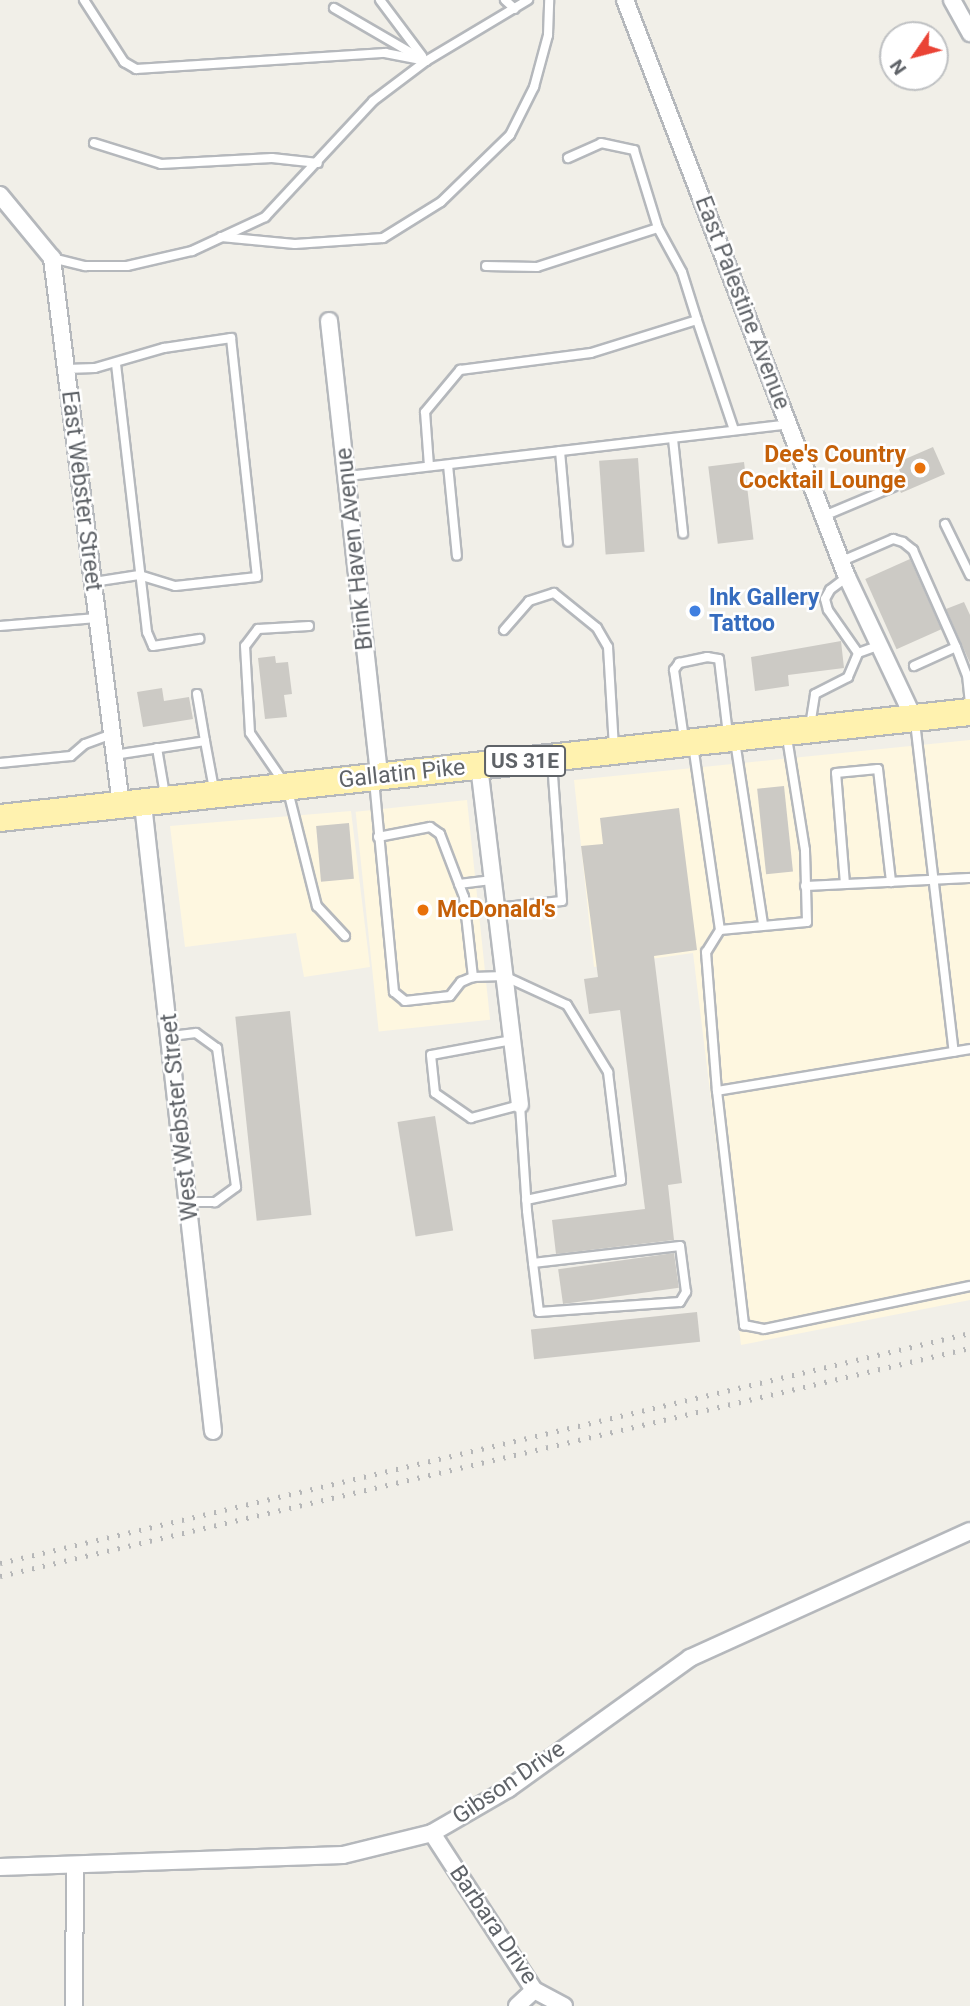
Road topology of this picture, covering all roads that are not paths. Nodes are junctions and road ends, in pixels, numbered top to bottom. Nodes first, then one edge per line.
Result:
1 (84, 0) edge
2 (380, 0) edge
3 (505, 0) edge
4 (528, 0) edge
5 (549, 0) edge
6 (625, 0) edge
7 (952, 0) edge
8 (334, 8) dead end
9 (515, 9) junction
10 (970, 33) edge
11 (426, 61) junction
12 (94, 142) dead end
13 (568, 158) dead end
14 (318, 163) junction
15 (0, 195) edge
16 (658, 228) junction
17 (218, 237) junction
18 (52, 257) junction
19 (486, 266) dead end
20 (697, 320) junction
21 (329, 321) dead end
22 (116, 364) junction
23 (65, 369) junction
24 (789, 424) junction
25 (734, 430) junction
26 (673, 439) junction
27 (560, 451) junction
28 (448, 465) junction
29 (429, 466) junction
30 (348, 476) junction
31 (893, 487) dead end
32 (824, 516) junction
33 (945, 524) dead end
34 (683, 533) dead end
35 (568, 541) dead end
36 (457, 556) dead end
37 (845, 569) junction
38 (139, 575) junction
39 (970, 575) edge
40 (93, 582) junction
41 (97, 618) junction
42 (0, 626) edge
43 (309, 626) dead end
44 (504, 630) dead end
45 (199, 639) dead end
46 (877, 646) junction
47 (956, 647) junction
48 (858, 653) junction
49 (914, 666) dead end
50 (197, 694) dead end
51 (970, 704) edge
52 (970, 712) edge
53 (914, 719) junction
54 (798, 731) junction
55 (112, 734) junction
56 (732, 738) junction
57 (205, 741) junction
58 (689, 743) junction
59 (157, 748) junction
60 (615, 751) junction
61 (114, 755) junction
62 (551, 758) junction
63 (0, 763) edge
64 (479, 766) junction
65 (376, 777) junction
66 (287, 787) junction
67 (215, 795) junction
68 (143, 803) junction
69 (0, 818) edge
70 (378, 837) junction
71 (936, 878) junction
72 (970, 878) edge
73 (493, 880) junction
74 (891, 882) junction
75 (459, 884) junction
76 (845, 884) junction
77 (805, 886) junction
78 (496, 908) junction
79 (763, 924) junction
80 (720, 930) junction
81 (345, 936) dead end
82 (504, 976) junction
83 (473, 977) junction
84 (172, 1036) junction
85 (512, 1040) junction
86 (970, 1049) edge
87 (954, 1052) junction
88 (718, 1091) junction
89 (520, 1104) junction
90 (526, 1200) junction
91 (189, 1202) junction
92 (533, 1263) junction
93 (970, 1286) edge
94 (213, 1431) dead end
95 (970, 1531) edge
96 (432, 1833) junction
97 (75, 1866) junction
98 (0, 1867) edge
99 (534, 1990) junction
100 (74, 2006) edge
101 (517, 2006) edge
102 (564, 2006) edge

1 - 11 lane
2 - 11 lane
3 - 9 lane
4 - 9 lane
5 - 17 lane
6 - 24 street, East Palestine Avenue
7 - 10 street
8 - 11 lane
9 - 11 lane
11 - 14 lane
12 - 14 lane
13 - 16 lane
14 - 17 lane
15 - 18 street
16 - 19 lane
16 - 20 lane
17 - 18 lane
18 - 23 street, East Webster Street
20 - 25 lane
20 - 29 lane
21 - 30 street, Brink Haven Avenue
22 - 23 lane
22 - 38 lane
22 - 38 lane
23 - 40 street, East Webster Street
24 - 25 lane
24 - 32 street, East Palestine Avenue
25 - 26 lane
26 - 27 lane
26 - 34 lane
27 - 28 lane
27 - 35 lane
28 - 29 lane
28 - 36 lane
29 - 30 lane
30 - 65 street, Brink Haven Avenue
31 - 32 lane
32 - 37 street, East Palestine Avenue
33 - 39 lane
37 - 46 street, East Palestine Avenue
37 - 47 lane
37 - 48 lane
38 - 40 lane
38 - 45 lane
40 - 41 street, East Webster Street
41 - 42 lane
41 - 55 street, East Webster Street
43 - 66 lane
44 - 60 lane
46 - 48 lane
46 - 53 street, East Palestine Avenue
47 - 49 lane
47 - 51 lane
48 - 54 lane
50 - 57 lane
52 - 53 main road, Gallatin Pike / US 31E
53 - 54 main road, Gallatin Pike / US 31E
53 - 71 lane
54 - 56 main road, Gallatin Pike / US 31E
54 - 77 lane
55 - 61 street, East Webster Street
55 - 63 lane
56 - 58 main road, Gallatin Pike / US 31E
56 - 58 lane
56 - 79 lane
57 - 59 lane
57 - 67 lane
58 - 60 main road, Gallatin Pike / US 31E
58 - 80 lane
59 - 61 lane
59 - 68 lane
60 - 62 main road, Gallatin Pike / US 31E
61 - 68 street, East Webster Street
62 - 64 main road, Gallatin Pike / US 31E
62 - 78 lane
64 - 65 main road, Gallatin Pike / US 31E
64 - 73 street
65 - 66 main road, Gallatin Pike / US 31E
65 - 70 lane
66 - 67 main road, Gallatin Pike / US 31E
66 - 81 lane
67 - 68 main road, Gallatin Pike / US 31E
68 - 69 main road, Gallatin Pike / US 31E
68 - 84 street, West Webster Street
70 - 75 lane
70 - 83 lane
71 - 72 lane
71 - 74 lane
71 - 87 lane
73 - 75 lane
73 - 78 street
74 - 76 lane
74 - 76 lane
75 - 83 lane
76 - 77 lane
77 - 79 lane
78 - 82 street
79 - 80 lane
80 - 88 lane
82 - 83 lane
82 - 85 street
82 - 90 lane
84 - 91 street, West Webster Street
84 - 91 lane
85 - 89 street
85 - 89 lane
86 - 87 lane
87 - 88 lane
88 - 93 lane
89 - 90 lane
90 - 92 lane
91 - 94 street, West Webster Street
92 - 92 lane
95 - 96 street, Gibson Drive
96 - 97 street, Gibson Drive
96 - 99 street, Barbara Drive
97 - 98 street, Gibson Drive
97 - 100 street
99 - 101 street
99 - 102 street, Barbara Drive

